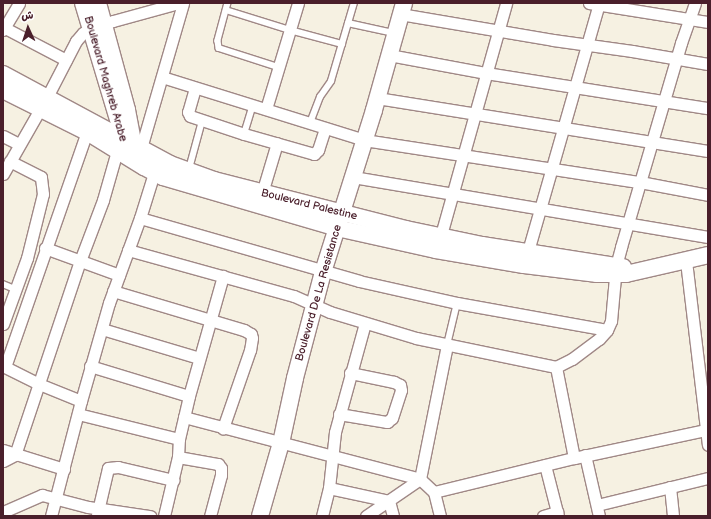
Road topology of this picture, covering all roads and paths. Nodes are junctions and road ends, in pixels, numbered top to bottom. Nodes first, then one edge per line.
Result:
1 (19, 3) edge
2 (83, 3) edge
3 (98, 3) edge
4 (179, 3) edge
5 (183, 3) edge
6 (228, 3) edge
7 (298, 3) edge
8 (354, 3) edge
9 (506, 3) edge
10 (695, 3) edge
11 (596, 4) edge
12 (155, 6) edge
13 (402, 8) edge
14 (226, 10) junction
15 (690, 18) junction
16 (708, 22) edge
17 (348, 23) junction
18 (97, 26) junction
19 (3, 28) edge
20 (290, 30) junction
21 (497, 30) junction
22 (394, 33) junction
23 (342, 44) junction
24 (588, 45) junction
25 (389, 55) junction
26 (66, 60) junction
27 (676, 60) junction
28 (708, 64) edge
29 (278, 67) junction
30 (486, 73) junction
31 (3, 74) edge
32 (162, 77) junction
33 (575, 86) junction
34 (195, 88) junction
35 (3, 90) edge
36 (377, 98) junction
37 (665, 101) junction
38 (44, 103) junction
39 (253, 105) junction
40 (708, 108) edge
41 (266, 109) junction
42 (476, 114) junction
43 (202, 121) junction
44 (310, 123) junction
45 (563, 127) junction
46 (325, 128) junction
47 (86, 132) junction
48 (244, 134) junction
49 (3, 136) edge
50 (364, 140) junction
51 (652, 140) junction
52 (277, 143) junction
53 (20, 144) junction
54 (129, 150) junction
55 (708, 151) edge
56 (464, 155) junction
57 (10, 161) junction
58 (550, 169) junction
59 (188, 171) junction
60 (154, 173) junction
61 (3, 174) edge
62 (353, 177) junction
63 (640, 182) junction
64 (262, 193) junction
65 (454, 193) junction
66 (708, 195) edge
67 (540, 208) junction
68 (342, 213) junction
69 (140, 218) junction
70 (628, 224) junction
71 (337, 228) junction
72 (708, 236) edge
73 (439, 243) junction
74 (45, 248) junction
75 (128, 250) junction
76 (708, 255) edge
77 (526, 258) junction
78 (80, 261) junction
79 (686, 261) junction
80 (616, 271) junction
81 (323, 272) junction
82 (119, 275) junction
83 (223, 276) junction
84 (3, 284) edge
85 (15, 289) junction
86 (113, 291) junction
87 (457, 303) junction
88 (314, 304) junction
89 (210, 320) junction
90 (365, 323) junction
91 (3, 324) edge
92 (102, 329) junction
93 (603, 334) junction
94 (447, 345) junction
95 (703, 352) edge
96 (199, 358) junction
97 (90, 366) junction
98 (4, 367) edge
99 (556, 367) junction
100 (350, 373) junction
101 (39, 384) junction
102 (189, 396) junction
103 (81, 401) junction
104 (78, 414) junction
105 (339, 414) junction
106 (184, 417) junction
107 (223, 428) junction
108 (706, 430) junction
109 (179, 439) junction
110 (281, 443) junction
111 (708, 446) edge
112 (3, 450) edge
113 (15, 455) junction
114 (585, 455) junction
115 (331, 456) junction
116 (178, 457) junction
117 (574, 458) junction
118 (3, 461) edge
119 (545, 464) junction
120 (64, 469) junction
121 (708, 478) edge
122 (420, 479) junction
123 (172, 480) junction
124 (670, 487) junction
125 (329, 488) junction
126 (434, 492) junction
127 (55, 499) junction
128 (389, 501) junction
129 (597, 505) junction
130 (3, 512) edge
131 (98, 512) edge
132 (558, 514) edge
133 (51, 516) edge
134 (150, 516) edge
135 (164, 516) edge
136 (210, 516) edge
137 (260, 516) edge
138 (322, 516) edge
139 (366, 516) edge
140 (393, 516) edge
141 (440, 516) edge
142 (543, 516) edge
143 (599, 516) edge
144 (673, 516) edge

1 - 19 street
2 - 18 street, Boulevard Maghreb Arabe
3 - 18 street, Boulevard Maghreb Arabe
4 - 12 street
5 - 32 street
6 - 14 lane
7 - 20 street
8 - 17 lane
9 - 21 street
10 - 15 street
11 - 15 street
11 - 24 street
12 - 18 street
13 - 21 street
13 - 22 street, Boulevard De La Resistance
14 - 20 lane
14 - 29 lane
15 - 16 street
15 - 27 street
17 - 22 lane
17 - 23 lane
18 - 26 street
18 - 54 street, Boulevard Maghreb Arabe
19 - 26 street
20 - 23 lane
20 - 29 street
21 - 24 street
21 - 30 street
22 - 25 street, Boulevard De La Resistance
23 - 44 lane
24 - 27 street
24 - 33 street
25 - 30 street
25 - 36 street, Boulevard De La Resistance
26 - 38 street
27 - 28 street
27 - 37 street
29 - 41 street
30 - 33 street
30 - 42 street
31 - 38 street, Boulevard Palestine
32 - 34 street
32 - 54 street
33 - 37 street
33 - 45 street
34 - 39 street
34 - 43 street
35 - 38 street, Boulevard Palestine
36 - 42 street
36 - 50 street, Boulevard De La Resistance
37 - 40 street
37 - 51 street
38 - 47 street, Boulevard Palestine
38 - 53 street
38 - 54 street, Boulevard Palestine
39 - 41 street
39 - 48 lane
41 - 44 street
42 - 45 street
42 - 56 street
43 - 48 street
43 - 59 lane
44 - 46 street
45 - 51 street
45 - 58 street
46 - 50 street
46 - 52 street
47 - 54 street, Boulevard Palestine
47 - 74 street
48 - 52 street
49 - 53 street
50 - 56 street
50 - 62 street, Boulevard De La Resistance
51 - 55 street
51 - 63 street
52 - 64 street
53 - 57 street
54 - 59 street, Boulevard Palestine
54 - 60 street, Boulevard Palestine
54 - 78 street
56 - 58 street
56 - 65 street
57 - 61 street
57 - 85 street
58 - 63 street
58 - 67 street
59 - 64 street, Boulevard Palestine
60 - 69 street
60 - 71 street, Boulevard Palestine
62 - 65 street
62 - 68 street, Boulevard De La Resistance
63 - 66 street
63 - 70 street
64 - 68 street, Boulevard Palestine
65 - 67 street
65 - 73 street
67 - 70 street
67 - 77 street
68 - 71 street, Boulevard De La Resistance
68 - 73 street, Boulevard Palestine
69 - 75 street
69 - 81 street
70 - 72 street
70 - 80 street
71 - 73 street, Boulevard Palestine
71 - 81 street, Boulevard De La Resistance
73 - 77 street, Boulevard Palestine
74 - 78 street
74 - 98 street
75 - 82 street
75 - 83 street
76 - 79 street, Boulevard Palestine
77 - 80 street, Boulevard Palestine
78 - 82 street
78 - 101 street
79 - 80 street, Boulevard Palestine
79 - 95 street
80 - 93 street
81 - 87 street
81 - 88 street, Boulevard De La Resistance
82 - 86 street
83 - 88 street
83 - 89 street
84 - 85 lane
85 - 91 street
86 - 89 street
86 - 92 street
87 - 93 street
87 - 94 lane
88 - 90 street
88 - 110 street, Boulevard De La Resistance
89 - 96 street
89 - 107 street
90 - 94 street
90 - 100 street
92 - 96 street
92 - 97 street
93 - 99 street
94 - 99 street
94 - 122 street
95 - 108 street
96 - 102 street
97 - 102 street
97 - 103 street
98 - 101 street
99 - 117 street
100 - 105 street
100 - 105 street
101 - 103 street
101 - 113 street
102 - 106 street
103 - 104 street
104 - 109 street
104 - 120 street
105 - 115 street
106 - 107 street
106 - 109 street
107 - 110 street
108 - 111 street
108 - 114 street
109 - 116 street
110 - 115 street
110 - 137 street, Boulevard De La Resistance
112 - 113 street
113 - 118 street
113 - 120 street
114 - 117 street
114 - 129 street
115 - 122 street
115 - 125 street
116 - 123 street
116 - 136 street
117 - 119 street
119 - 126 street
119 - 132 street
120 - 127 street
121 - 124 street
122 - 126 street
122 - 128 street
123 - 131 street
123 - 135 street
124 - 129 street
124 - 144 street
125 - 128 street
125 - 138 street
126 - 141 street
127 - 130 street
127 - 131 street
127 - 133 street
128 - 139 street
128 - 140 street
129 - 143 street
131 - 134 street
132 - 142 street

